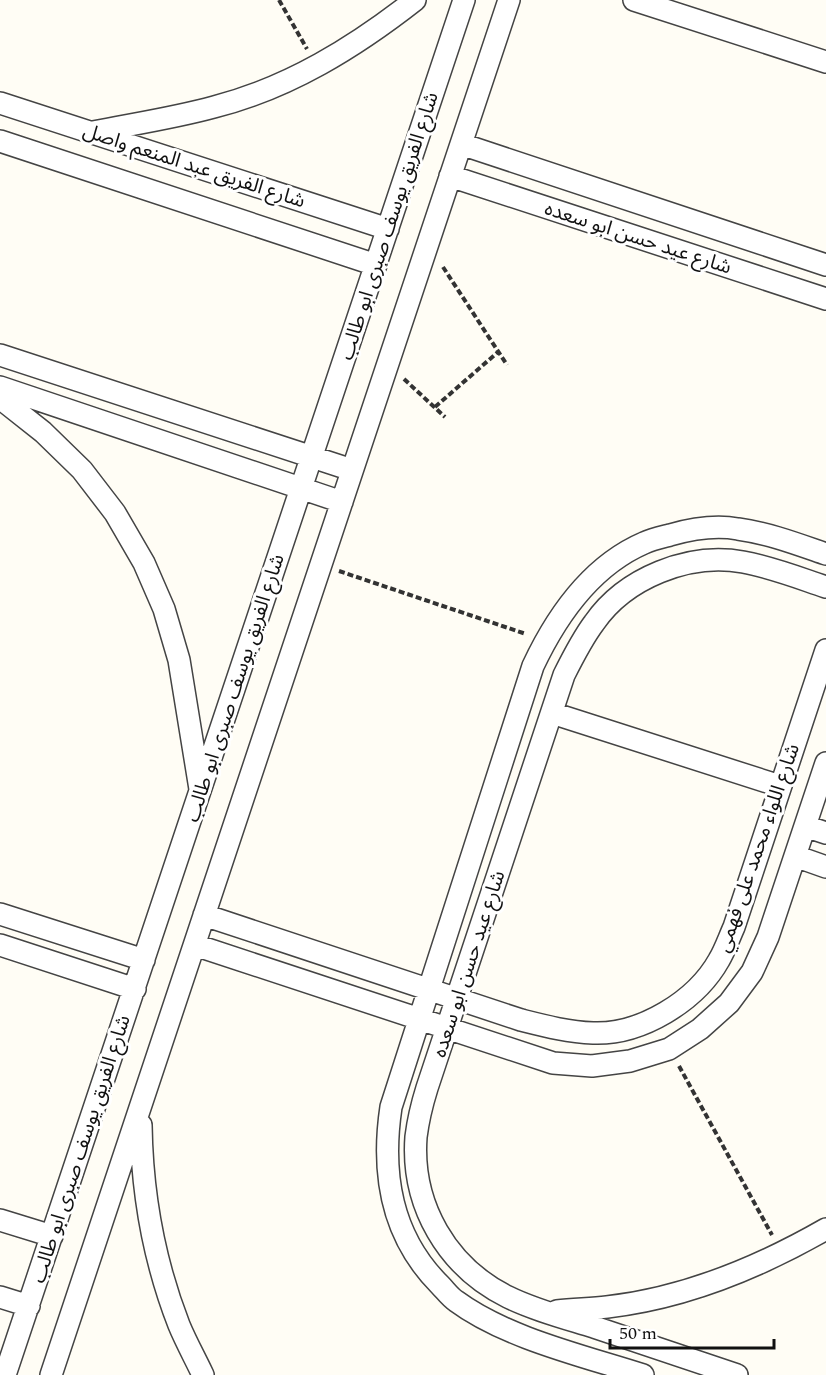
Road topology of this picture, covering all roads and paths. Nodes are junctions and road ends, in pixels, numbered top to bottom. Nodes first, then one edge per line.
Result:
1 (279, 0) edge
2 (415, 0) edge
3 (464, 0) edge
4 (509, 0) edge
5 (634, 0) edge
6 (826, 62) edge
7 (317, 66) junction
8 (0, 103) edge
9 (89, 132) junction
10 (0, 141) edge
11 (461, 144) junction
12 (450, 176) junction
13 (388, 229) junction
14 (428, 244) junction
15 (376, 265) junction
16 (826, 265) edge
17 (826, 299) edge
18 (498, 352) junction
19 (0, 355) edge
20 (387, 365) junction
21 (507, 365) dead end
22 (0, 387) edge
23 (0, 398) edge
24 (435, 407) junction
25 (445, 417) dead end
26 (312, 457) junction
27 (352, 470) junction
28 (301, 489) junction
29 (342, 502) junction
30 (826, 554) edge
31 (322, 564) junction
32 (826, 587) edge
33 (545, 640) junction
34 (826, 650) edge
35 (552, 713) junction
36 (826, 763) edge
37 (780, 786) junction
38 (200, 792) junction
39 (490, 802) junction
40 (519, 812) junction
41 (805, 826) junction
42 (826, 833) edge
43 (478, 838) junction
44 (507, 849) junction
45 (795, 856) junction
46 (826, 867) edge
47 (0, 914) edge
48 (204, 915) junction
49 (0, 945) edge
50 (195, 945) junction
51 (144, 960) junction
52 (135, 989) junction
53 (429, 990) junction
54 (457, 999) junction
55 (419, 1020) junction
56 (447, 1029) junction
57 (669, 1049) junction
58 (141, 1107) junction
59 (416, 1162) junction
60 (387, 1164) junction
61 (0, 1220) edge
62 (826, 1230) edge
63 (52, 1236) junction
64 (446, 1246) junction
65 (782, 1254) junction
66 (424, 1269) junction
67 (0, 1297) edge
68 (29, 1306) junction
69 (546, 1311) junction
70 (536, 1340) junction
71 (6, 1375) edge
72 (51, 1375) edge
73 (203, 1375) edge
74 (643, 1375) edge
75 (736, 1375) edge

1 - 7 path
2 - 7 street
3 - 13 street, شارع الفريق يوسف صبرى ابو طالب
4 - 11 street
5 - 6 street
7 - 9 street
8 - 9 street, شارع الفريق عبد المنعم واصل
9 - 13 street, شارع الفريق عبد المنعم واصل
10 - 15 street, شارع الفريق عبد المنعم واصل
11 - 12 street
11 - 16 street, شارع عيد حسن ابو سعده
12 - 14 street
12 - 17 street, شارع عيد حسن ابو سعده
13 - 15 street, شارع الفريق يوسف صبرى ابو طالب
14 - 18 path
14 - 20 street
15 - 26 street, شارع الفريق يوسف صبرى ابو طالب
18 - 21 path
18 - 24 path
19 - 26 street
20 - 24 path
20 - 27 street
22 - 28 street
23 - 38 street
24 - 25 path
26 - 27 street
26 - 28 street, شارع الفريق يوسف صبرى ابو طالب
27 - 29 street
28 - 29 street
28 - 38 street, شارع الفريق يوسف صبرى ابو طالب
29 - 31 street
30 - 33 street, شارع عيد حسن ابو سعده
31 - 33 path
31 - 48 street
32 - 35 street, شارع عيد حسن ابو سعده
33 - 39 street, شارع عيد حسن ابو سعده
34 - 37 street, شارع اللواء محمد على فهمي
35 - 37 street
35 - 40 street, شارع عيد حسن ابو سعده
36 - 41 street, شارع اللواء محمد على فهمي
37 - 54 street, شارع اللواء محمد على فهمي
38 - 51 street, شارع الفريق يوسف صبرى ابو طالب
39 - 40 street
39 - 43 street, شارع عيد حسن ابو سعده
40 - 44 street, شارع عيد حسن ابو سعده
41 - 42 street
41 - 45 street, شارع اللواء محمد على فهمي
43 - 44 street
43 - 53 street, شارع عيد حسن ابو سعده
44 - 54 street, شارع عيد حسن ابو سعده
45 - 46 street
45 - 57 street, شارع اللواء محمد على فهمي
47 - 51 street
48 - 50 street
48 - 53 street, شارع اللواء محمد على فهمي
49 - 52 street
50 - 55 street, شارع اللواء محمد على فهمي
50 - 58 street
51 - 52 street, شارع الفريق يوسف صبرى ابو طالب
52 - 63 street, شارع الفريق يوسف صبرى ابو طالب
53 - 54 street, شارع اللواء محمد على فهمي
53 - 55 street, شارع عيد حسن ابو سعده
54 - 56 street, شارع عيد حسن ابو سعده
55 - 56 street, شارع اللواء محمد على فهمي
55 - 60 street, شارع عيد حسن ابو سعده
56 - 57 street, شارع اللواء محمد على فهمي
56 - 59 street, شارع عيد حسن ابو سعده
57 - 65 path
58 - 72 street
58 - 73 street
59 - 60 street
59 - 64 street, شارع عيد حسن ابو سعده
60 - 66 street, شارع عيد حسن ابو سعده
61 - 63 street
62 - 65 street
63 - 68 street, شارع الفريق يوسف صبرى ابو طالب
64 - 66 street
64 - 69 street, شارع عيد حسن ابو سعده
65 - 69 street
66 - 70 street, شارع عيد حسن ابو سعده
67 - 68 street
68 - 71 street, شارع الفريق يوسف صبرى ابو طالب
69 - 70 street
69 - 75 street, شارع عيد حسن ابو سعده
70 - 74 street, شارع عيد حسن ابو سعده

